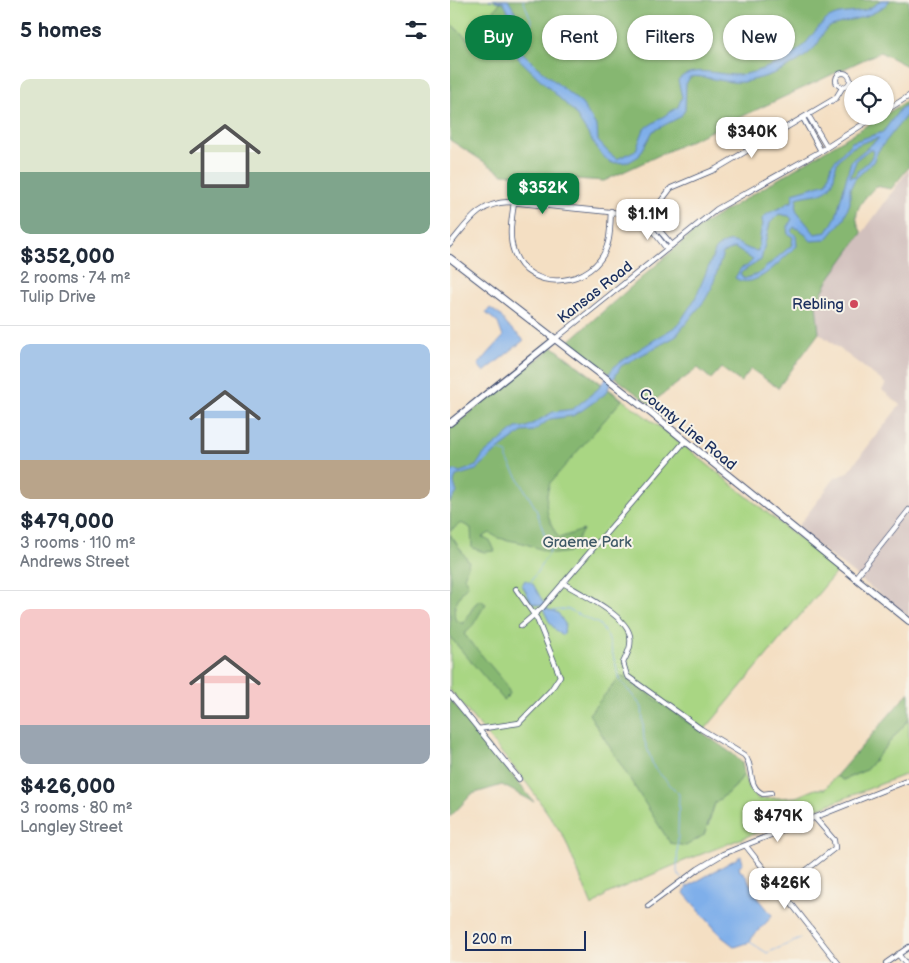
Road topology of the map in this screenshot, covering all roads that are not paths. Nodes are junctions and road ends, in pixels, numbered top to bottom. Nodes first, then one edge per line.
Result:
1 (842, 88) dead end
2 (909, 96) edge
3 (894, 105) edge
4 (808, 115) junction
5 (803, 118) junction
6 (862, 125) edge
7 (827, 147) junction
8 (821, 151) junction
9 (514, 202) junction
10 (611, 211) junction
11 (648, 222) junction
12 (450, 244) edge
13 (672, 245) junction
14 (667, 249) junction
15 (450, 258) edge
16 (555, 339) junction
17 (450, 423) edge
18 (685, 441) junction
19 (909, 510) edge
20 (855, 578) junction
21 (563, 583) junction
22 (516, 589) dead end
23 (534, 615) junction
24 (909, 622) edge
25 (521, 626) dead end
26 (450, 694) edge
27 (478, 729) junction
28 (519, 779) dead end
29 (909, 780) edge
30 (771, 793) dead end
31 (815, 818) junction
32 (746, 846) junction
33 (781, 890) junction
34 (648, 906) dead end
35 (909, 947) edge
36 (898, 954) junction
37 (838, 963) edge
38 (886, 963) edge
39 (905, 963) edge

1 - 4 street
2 - 3 street
4 - 5 street
4 - 7 street
5 - 8 street
5 - 11 street
6 - 7 street, Kansas Road
7 - 8 street, Kansas Road
8 - 13 street, Kansas Road
9 - 10 street
9 - 10 street
9 - 12 street
10 - 11 street
11 - 13 street
11 - 14 street
13 - 14 street, Kansas Road
14 - 16 street, Kansas Road
15 - 16 main road, County Line Road
16 - 17 street
16 - 18 main road, County Line Road
18 - 20 main road, County Line Road
18 - 21 street
19 - 20 street
20 - 24 main road, County Line Road
21 - 23 street
21 - 30 street
22 - 23 street
23 - 25 street
23 - 27 street
26 - 27 street
27 - 28 street
29 - 31 street
31 - 32 street
31 - 33 street
32 - 33 street
32 - 34 street
33 - 37 street
35 - 36 street
36 - 38 street
36 - 39 street

